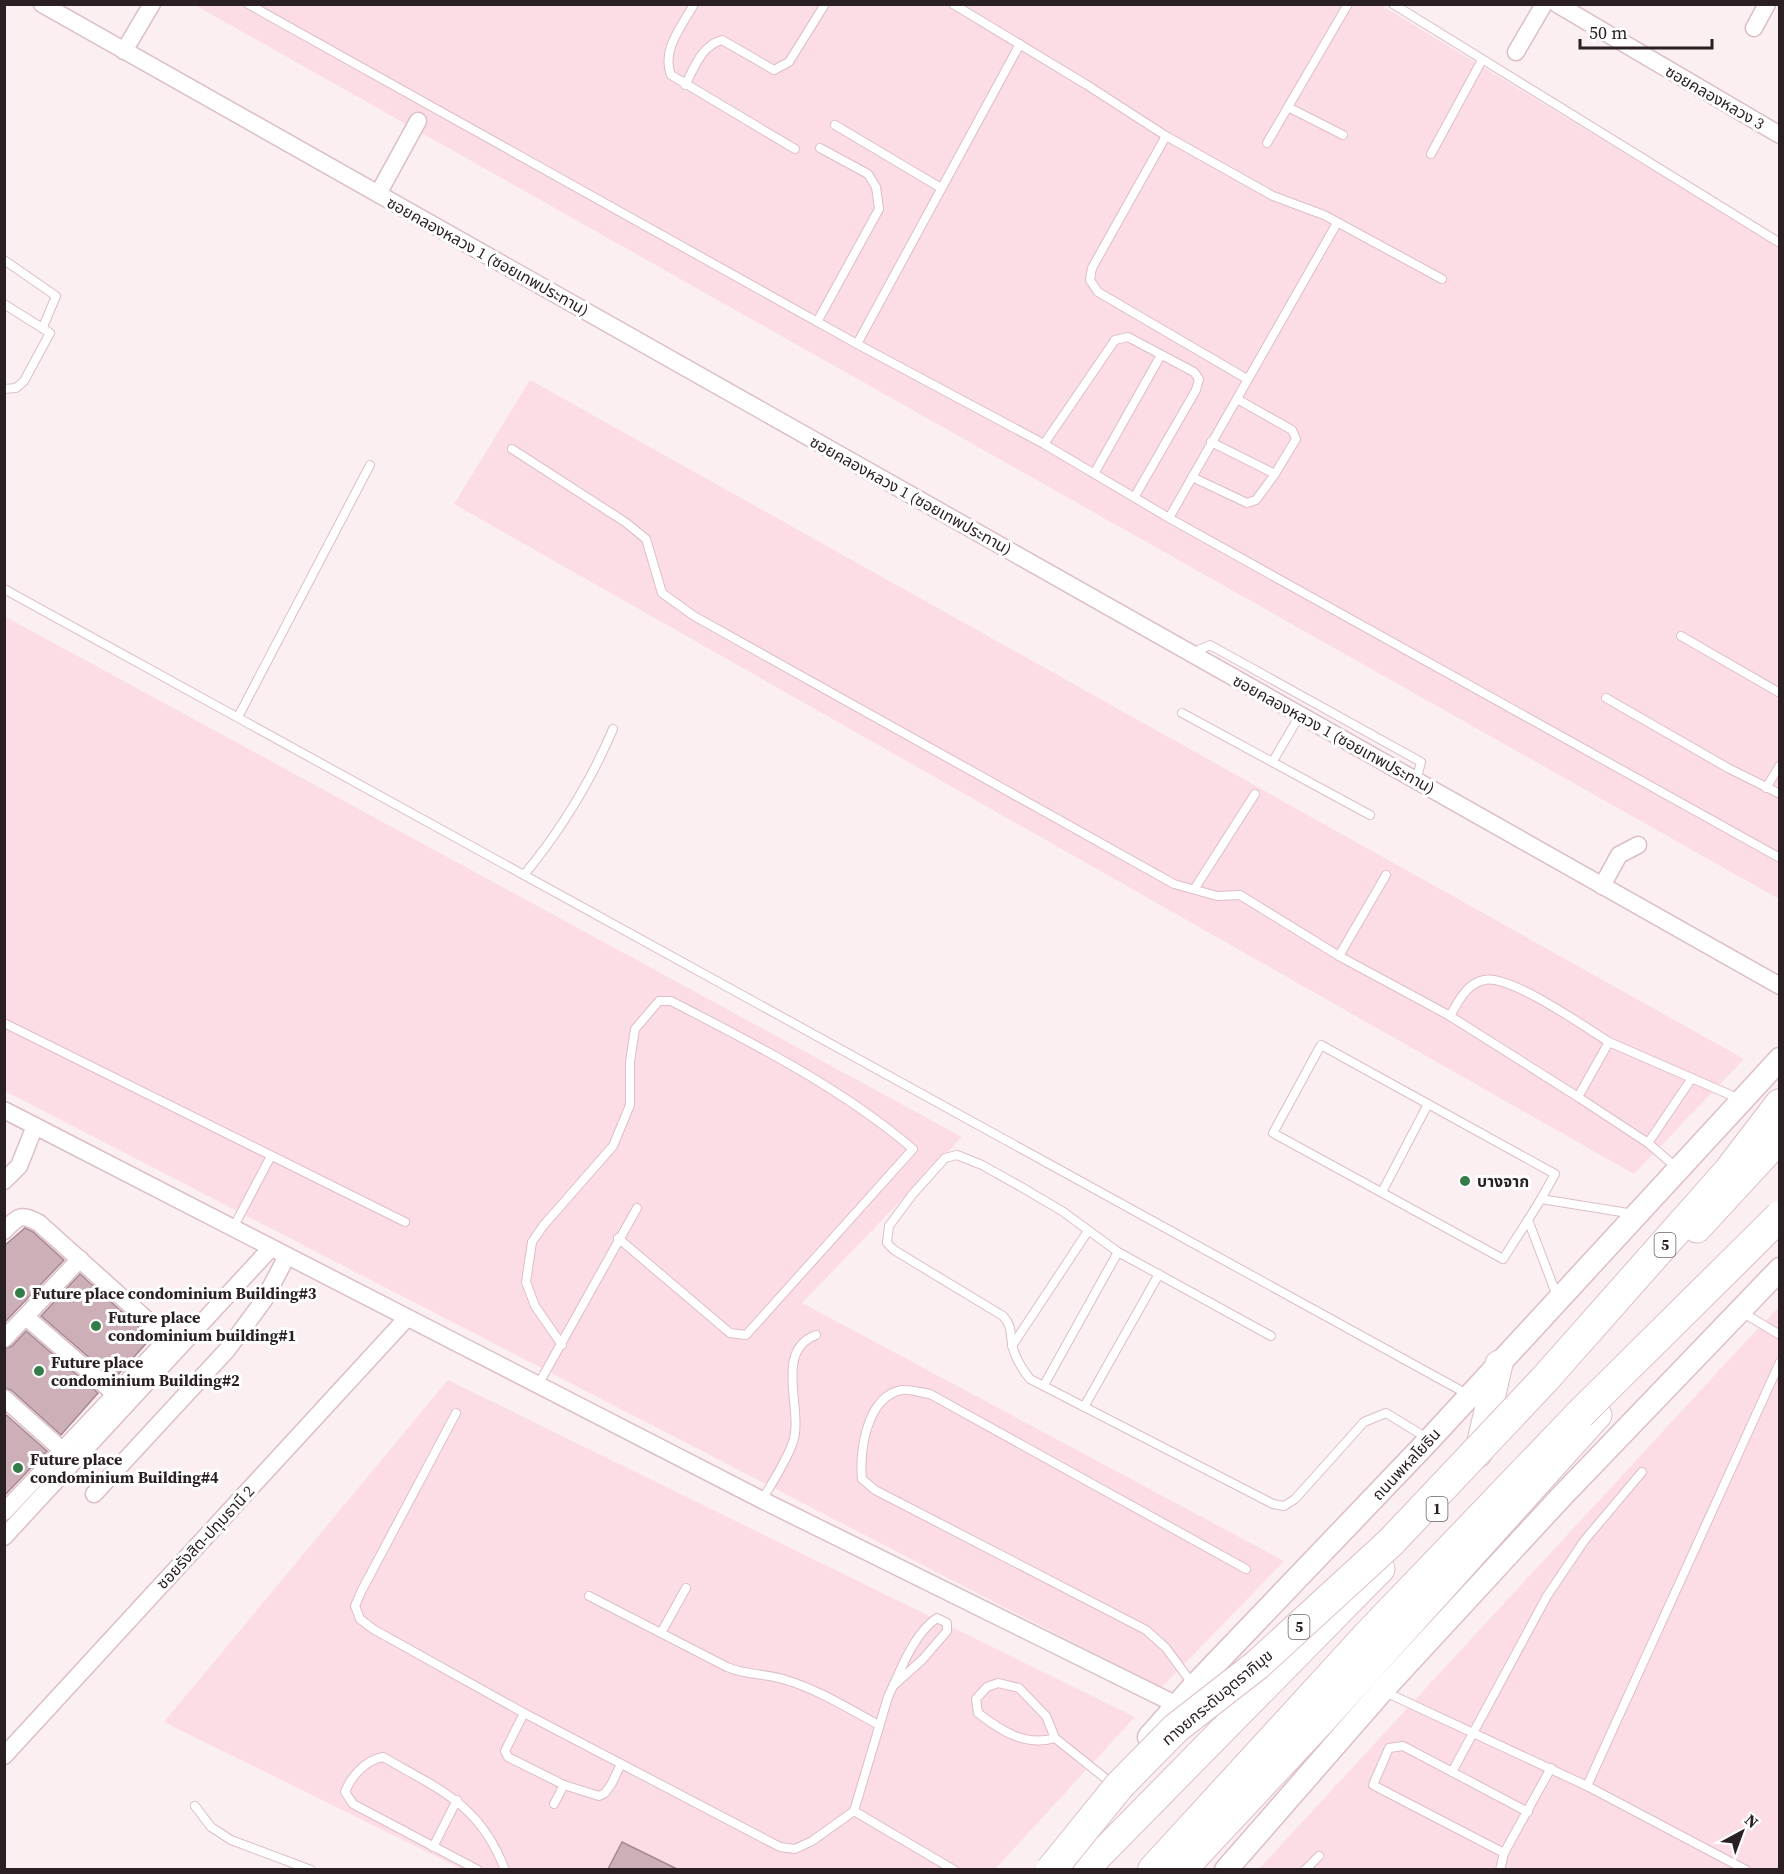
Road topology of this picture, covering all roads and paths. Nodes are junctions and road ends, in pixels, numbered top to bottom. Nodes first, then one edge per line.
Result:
1 (42, 4) edge
2 (152, 4) edge
3 (248, 4) edge
4 (694, 4) edge
5 (825, 4) edge
6 (952, 4) edge
7 (1348, 4) edge
8 (1392, 4) edge
9 (1544, 4) edge
10 (1557, 4) edge
11 (1767, 4) edge
12 (1754, 28) dead end
13 (1020, 44) junction
14 (124, 51) junction
15 (1516, 52) dead end
16 (1482, 60) junction
17 (685, 85) junction
18 (1288, 107) junction
19 (418, 121) dead end
20 (835, 125) dead end
21 (1343, 135) dead end
22 (1779, 135) edge
23 (1166, 136) junction
24 (1267, 143) dead end
25 (820, 148) dead end
26 (795, 149) dead end
27 (1431, 154) dead end
28 (941, 188) junction
29 (378, 194) junction
30 (1337, 223) junction
31 (1779, 243) edge
32 (4, 260) edge
33 (1442, 279) dead end
34 (4, 304) edge
35 (817, 322) junction
36 (43, 327) junction
37 (857, 344) junction
38 (1161, 355) junction
39 (1247, 379) junction
40 (4, 389) edge
41 (1237, 399) junction
42 (1211, 442) junction
43 (1044, 444) junction
44 (512, 449) dead end
45 (370, 465) dead end
46 (1095, 472) junction
47 (1275, 474) junction
48 (1191, 477) junction
49 (1135, 496) junction
50 (1168, 518) junction
51 (4, 589) edge
52 (1681, 636) dead end
53 (1191, 654) junction
54 (1779, 693) edge
55 (1606, 698) dead end
56 (1182, 713) dead end
57 (1300, 715) junction
58 (238, 717) junction
59 (613, 729) dead end
60 (1273, 761) junction
61 (1779, 765) edge
62 (1416, 781) junction
63 (1766, 788) junction
64 (1255, 794) dead end
65 (1779, 794) edge
66 (1370, 816) dead end
67 (1638, 845) dead end
68 (1779, 858) edge
69 (524, 875) junction
70 (1386, 875) dead end
71 (1602, 886) junction
72 (1195, 888) junction
73 (1340, 956) junction
74 (1779, 986) edge
75 (1450, 1016) junction
76 (4, 1023) edge
77 (1609, 1042) junction
78 (1779, 1059) edge
79 (1692, 1078) junction
80 (1578, 1097) junction
81 (1742, 1100) junction
82 (1428, 1104) junction
83 (1779, 1104) edge
84 (4, 1110) edge
85 (35, 1126) junction
86 (1779, 1139) edge
87 (1648, 1143) junction
88 (271, 1156) junction
89 (1678, 1170) junction
90 (4, 1181) edge
91 (1382, 1192) junction
92 (1541, 1199) junction
93 (637, 1209) dead end
94 (1637, 1214) junction
95 (1779, 1215) edge
96 (1528, 1220) junction
97 (405, 1222) dead end
98 (233, 1228) junction
99 (4, 1231) edge
100 (1088, 1231) junction
101 (618, 1239) junction
102 (271, 1248) junction
103 (1118, 1252) junction
104 (287, 1256) junction
105 (80, 1259) junction
106 (1779, 1269) edge
107 (1159, 1274) junction
108 (1558, 1299) junction
109 (1740, 1311) junction
110 (26, 1317) junction
111 (406, 1319) junction
112 (816, 1335) dead end
113 (1779, 1335) edge
114 (1271, 1336) dead end
115 (4, 1339) edge
116 (562, 1345) junction
117 (1012, 1346) junction
118 (1779, 1362) edge
119 (1499, 1364) junction
120 (538, 1385) junction
121 (1044, 1385) junction
122 (115, 1394) junction
123 (1470, 1396) junction
124 (4, 1398) edge
125 (1084, 1407) junction
126 (456, 1413) dead end
127 (1430, 1439) junction
128 (62, 1450) junction
129 (1474, 1470) junction
130 (1642, 1472) dead end
131 (94, 1494) dead end
132 (762, 1500) junction
133 (6, 1506) edge
134 (4, 1537) edge
135 (1246, 1569) dead end
136 (686, 1588) dead end
137 (589, 1596) dead end
138 (661, 1633) junction
139 (894, 1685) junction
140 (1194, 1686) junction
141 (1382, 1691) junction
142 (1178, 1705) junction
143 (524, 1713) junction
144 (879, 1725) junction
145 (1471, 1732) junction
146 (1055, 1738) junction
147 (4, 1756) edge
148 (621, 1764) junction
149 (1551, 1768) junction
150 (1452, 1772) junction
151 (1110, 1782) junction
152 (564, 1785) junction
153 (1587, 1786) junction
154 (457, 1800) junction
155 (554, 1804) dead end
156 (195, 1806) dead end
157 (854, 1811) junction
158 (1528, 1812) junction
159 (433, 1847) junction
160 (1504, 1853) junction
161 (1319, 1856) dead end
162 (311, 1869) edge
163 (478, 1869) edge
164 (505, 1869) edge
165 (954, 1869) edge
166 (1034, 1869) edge
167 (1051, 1869) edge
168 (1085, 1869) edge
169 (1153, 1869) edge
170 (1183, 1869) edge
171 (1226, 1869) edge
172 (1305, 1869) edge
173 (1500, 1869) edge
174 (1746, 1869) edge

1 - 14 street, ซอยคลองหลวง 1 (ซอยเทพประทาน)
2 - 14 street
3 - 35 lane
4 - 17 lane
5 - 17 lane
6 - 13 lane
7 - 18 lane
8 - 16 lane
9 - 15 street
10 - 22 street, ซอยคลองหลวง 3
11 - 12 street
13 - 23 lane
13 - 28 lane
14 - 29 street, ซอยคลองหลวง 1 (ซอยเทพประทาน)
16 - 27 lane
16 - 31 lane
17 - 26 lane
18 - 21 lane
18 - 24 lane
19 - 29 street
20 - 28 lane
23 - 30 lane
23 - 39 lane
25 - 35 lane
28 - 37 lane
29 - 53 street, ซอยคลองหลวง 1 (ซอยเทพประทาน)
30 - 33 lane
30 - 39 lane
32 - 36 lane
34 - 36 lane
35 - 37 lane
36 - 40 lane
37 - 43 lane
38 - 43 lane
38 - 46 lane
38 - 49 lane
39 - 41 lane
41 - 42 lane
41 - 47 lane
42 - 47 lane
42 - 48 lane
43 - 46 lane
44 - 72 lane
45 - 58 lane
46 - 49 lane
47 - 48 lane
48 - 50 lane
49 - 50 lane
50 - 68 lane
51 - 58 lane
52 - 54 lane
53 - 57 street, ซอยคลองหลวง 1 (ซอยเทพประทาน)
53 - 62 lane
55 - 63 lane
56 - 60 lane
57 - 60 lane
57 - 62 street, ซอยคลองหลวง 1 (ซอยเทพประทาน)
58 - 69 lane
59 - 69 lane
60 - 66 lane
61 - 63 lane
62 - 71 street, ซอยคลองหลวง 1 (ซอยเทพประทาน)
63 - 65 lane
64 - 72 lane
67 - 71 street
69 - 123 lane
70 - 73 lane
71 - 74 street, ซอยคลองหลวง 1 (ซอยเทพประทาน)
72 - 73 lane
73 - 75 lane
75 - 77 lane
75 - 80 lane
76 - 88 lane
77 - 79 lane
77 - 80 lane
78 - 81 main road, ถนนพหลโยธิน
79 - 81 lane
79 - 87 lane
80 - 87 lane
81 - 89 main road, ถนนพหลโยธิน
82 - 91 lane
82 - 91 lane
82 - 92 lane
83 - 167 highway, ทางยกระดับอุตราภิมุข / 5, bridge
84 - 85 street
85 - 90 street
85 - 98 street
86 - 129 highway, 1
87 - 89 lane
88 - 97 lane
88 - 98 lane
89 - 94 main road, ถนนพหลโยธิน
91 - 96 lane
92 - 94 lane
92 - 96 lane
93 - 101 lane
94 - 108 main road, ถนนพหลโยธิน
95 - 169 highway, bridge
95 - 170 highway
96 - 108 lane
98 - 102 street
99 - 105 street
100 - 103 lane
100 - 117 lane
100 - 117 lane
101 - 116 lane
101 - 116 lane
102 - 104 street
102 - 134 street
103 - 107 lane
103 - 121 lane
104 - 111 street
104 - 131 street
105 - 110 street
105 - 122 street
106 - 109 main road
107 - 114 lane
107 - 125 lane
108 - 119 main road, ถนนพหลโยธิน
109 - 113 lane
109 - 141 main road
110 - 115 street
110 - 122 street
111 - 120 street
111 - 147 street, ซอยรังสิต-ปทุมธานี 2
112 - 132 lane
116 - 120 lane
117 - 121 lane
118 - 153 lane
119 - 123 main road, ถนนพหลโยธิน
119 - 129 highway
120 - 132 street
121 - 125 lane
122 - 128 street
123 - 127 main road, ถนนพหลโยธิน
124 - 128 street
125 - 127 lane
126 - 143 lane
127 - 140 main road, ถนนพหลโยธิน
128 - 133 street
129 - 168 highway, 1
130 - 145 lane
132 - 142 street
135 - 140 lane
136 - 138 lane
137 - 138 lane
138 - 144 lane
139 - 139 lane
139 - 144 lane
140 - 142 main road, ถนนพหลโยธิน
141 - 145 lane
141 - 171 main road
142 - 151 main road, ถนนพหลโยธิน
143 - 148 lane
143 - 152 lane
144 - 157 lane
145 - 149 lane
145 - 150 lane
146 - 146 lane
146 - 151 lane
148 - 152 lane
148 - 157 lane
149 - 153 lane
149 - 158 lane
150 - 158 lane
150 - 160 lane
151 - 166 main road, ถนนพหลโยธิน
152 - 155 lane
153 - 174 lane
154 - 159 lane
154 - 159 lane
154 - 164 lane
156 - 162 lane
157 - 165 lane
158 - 160 lane
159 - 163 lane
160 - 173 lane
161 - 172 lane

